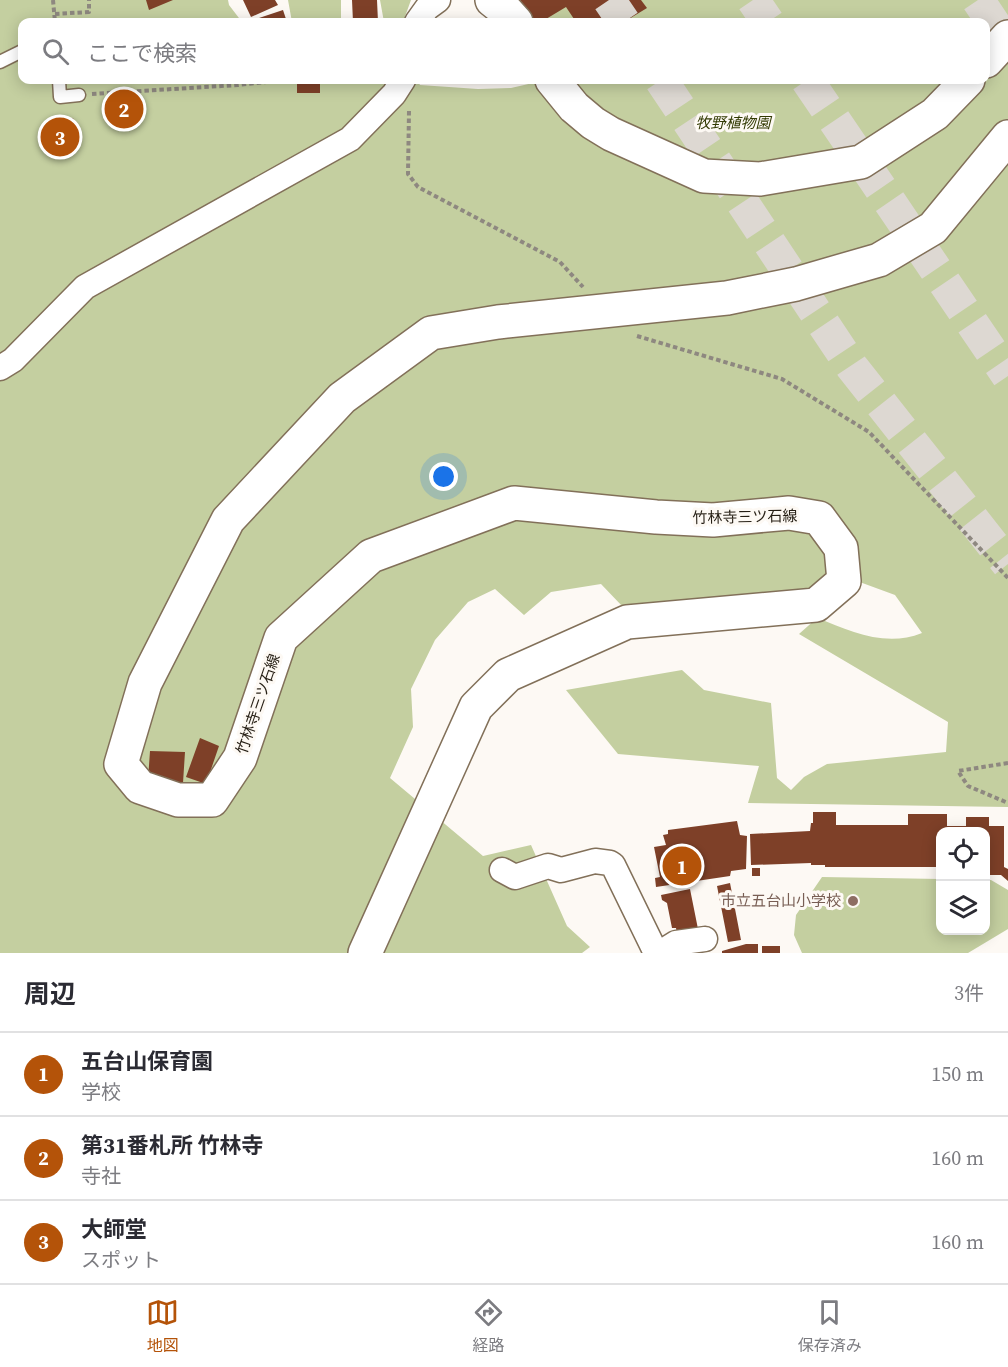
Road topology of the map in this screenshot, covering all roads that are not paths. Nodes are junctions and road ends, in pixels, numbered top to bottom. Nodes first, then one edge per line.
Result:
1 (438, 0) edge
2 (492, 0) edge
3 (420, 18) edge
4 (512, 18) edge
5 (1008, 37) edge
6 (18, 53) edge
7 (990, 57) edge
8 (0, 62) edge
9 (59, 84) edge
10 (400, 84) edge
11 (555, 84) edge
12 (964, 84) edge
13 (79, 94) road end
14 (1008, 137) edge
15 (0, 368) edge
16 (502, 870) dead end
17 (705, 939) dead end
18 (365, 953) edge
19 (658, 953) edge

1 - 3 street
2 - 4 main road
5 - 7 main road
6 - 8 lane
9 - 13 lane
10 - 15 street
11 - 12 main road
14 - 18 main road, 竹林寺三ツ石線
16 - 19 street
17 - 19 street

